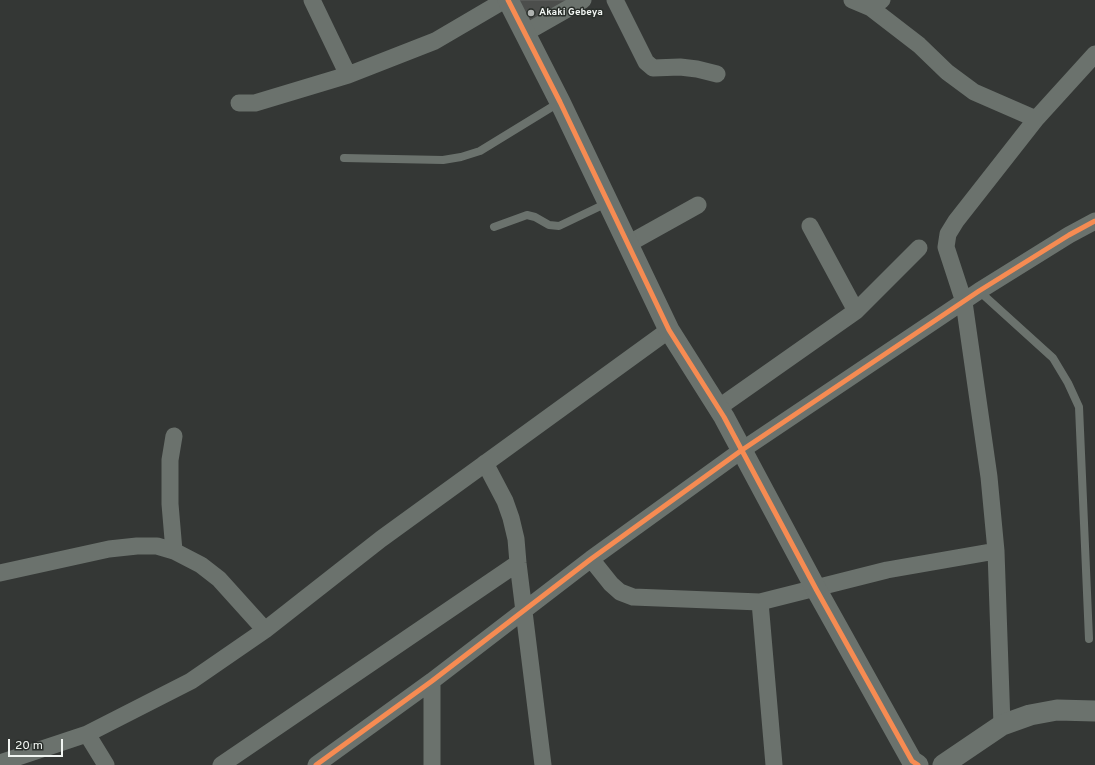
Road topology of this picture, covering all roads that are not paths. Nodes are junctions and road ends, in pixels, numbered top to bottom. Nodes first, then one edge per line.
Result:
1 (312, 0) edge
2 (507, 0) edge
3 (583, 0) edge
4 (616, 0) edge
5 (852, 0) edge
6 (876, 4) edge
7 (525, 33) junction
8 (1095, 54) edge
9 (717, 74) dead end
10 (348, 75) junction
11 (560, 102) junction
12 (239, 104) dead end
13 (1036, 119) junction
14 (344, 158) dead end
15 (608, 203) junction
16 (698, 205) dead end
17 (1095, 221) edge
18 (810, 226) dead end
19 (494, 227) dead end
20 (628, 244) junction
21 (919, 248) dead end
22 (979, 291) junction
23 (964, 302) junction
24 (856, 311) junction
25 (669, 330) junction
26 (718, 408) junction
27 (174, 436) dead end
28 (742, 450) junction
29 (485, 463) junction
30 (174, 551) junction
31 (996, 551) junction
32 (591, 559) junction
33 (518, 563) junction
34 (0, 573) edge
35 (816, 589) junction
36 (760, 602) junction
37 (524, 609) junction
38 (265, 630) junction
39 (1089, 639) dead end
40 (432, 680) junction
41 (1095, 711) edge
42 (1002, 725) junction
43 (87, 734) junction
44 (0, 763) edge
45 (106, 765) edge
46 (221, 765) edge
47 (316, 765) edge
48 (432, 765) edge
49 (543, 765) edge
50 (774, 765) edge
51 (918, 765) edge
52 (943, 765) edge

1 - 10 street
2 - 7 street
2 - 10 street
3 - 7 street
4 - 9 street
5 - 6 street
6 - 13 street
7 - 11 street
8 - 13 street
10 - 12 street
11 - 14 lane
11 - 15 street
13 - 23 street
15 - 19 lane
15 - 20 street
16 - 20 street
17 - 22 street
18 - 24 street
20 - 25 street
21 - 24 street
22 - 23 street
22 - 39 lane
23 - 28 street
23 - 31 street
24 - 26 street
25 - 26 street
25 - 29 street
26 - 28 street
27 - 30 street
28 - 32 street
28 - 35 street
29 - 33 street
29 - 38 street
30 - 34 street
30 - 38 street
31 - 35 street
31 - 42 street
32 - 36 street
32 - 37 street
33 - 37 street
33 - 46 street
35 - 36 street
35 - 51 street
36 - 50 street
37 - 40 street
37 - 49 street
38 - 43 street
40 - 47 street
40 - 48 street
41 - 42 street
42 - 52 street
43 - 44 street
43 - 45 street

